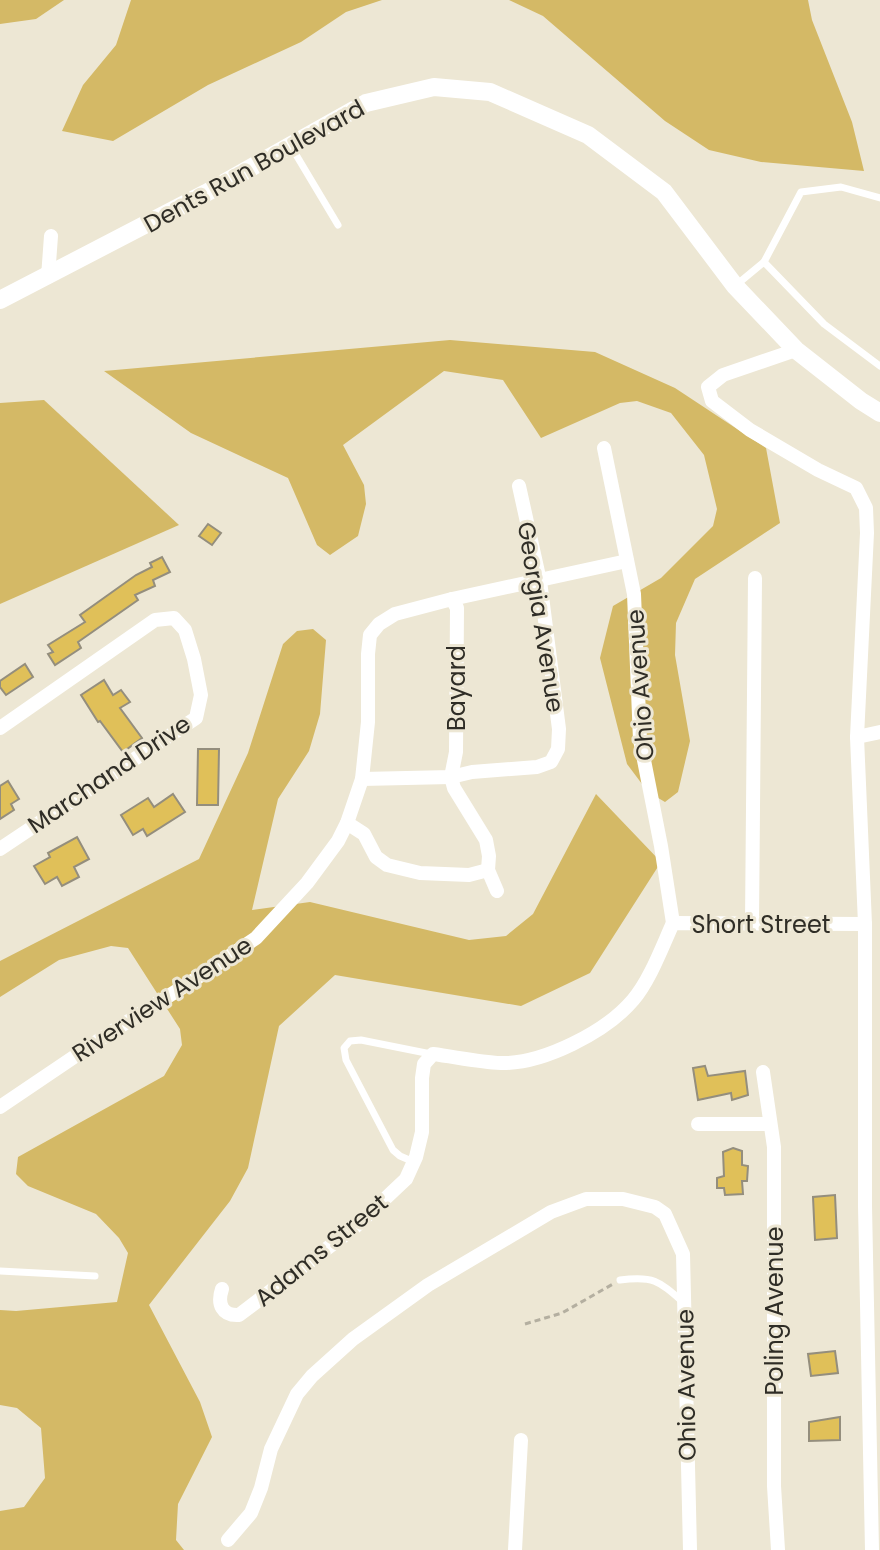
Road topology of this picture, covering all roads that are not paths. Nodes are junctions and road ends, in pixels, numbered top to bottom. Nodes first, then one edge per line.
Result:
1 (290, 146) junction
2 (880, 198) edge
3 (338, 225) dead end
4 (51, 236) dead end
5 (764, 262) junction
6 (48, 277) junction
7 (735, 286) junction
8 (0, 300) edge
9 (796, 350) junction
10 (880, 366) edge
11 (880, 413) edge
12 (604, 448) dead end
13 (519, 486) dead end
14 (627, 561) junction
15 (755, 578) dead end
16 (540, 581) junction
17 (452, 599) junction
18 (0, 728) edge
19 (880, 732) edge
20 (857, 737) junction
21 (451, 777) junction
22 (362, 779) junction
23 (347, 823) junction
24 (0, 849) edge
25 (488, 870) junction
26 (497, 891) dead end
27 (673, 923) junction
28 (752, 923) junction
29 (865, 924) junction
30 (872, 1020) edge
31 (433, 1054) junction
32 (763, 1072) dead end
33 (0, 1107) edge
34 (698, 1124) dead end
35 (770, 1124) junction
36 (414, 1162) junction
37 (0, 1271) edge
38 (95, 1276) dead end
39 (620, 1280) road end
40 (222, 1289) dead end
41 (684, 1303) junction
42 (521, 1440) dead end
43 (228, 1540) dead end
44 (515, 1550) edge
45 (690, 1550) edge
46 (778, 1550) edge
47 (872, 1550) edge

1 - 3 lane
1 - 6 street, Dents Run Boulevard
1 - 7 street, Dents Run Boulevard
2 - 5 lane
4 - 6 street
5 - 7 lane
5 - 10 lane
6 - 8 street, Dents Run Boulevard
7 - 9 street, Dents Run Boulevard
9 - 11 street, Dents Run Boulevard
9 - 20 street
12 - 14 street, Ohio Avenue
13 - 16 street, Georgia Avenue
14 - 16 street
14 - 27 street, Ohio Avenue
15 - 28 street
16 - 17 street
16 - 21 street, Georgia Avenue
17 - 21 street, Bayard
17 - 22 street, Riverview Avenue
18 - 24 street, Marchand Drive
19 - 20 street
20 - 29 street
21 - 22 street
21 - 25 street
22 - 23 street, Riverview Avenue
23 - 25 street
23 - 33 street, Riverview Avenue
25 - 26 street
27 - 28 street, Short Street
27 - 31 street, Short Street
28 - 29 street, Short Street
29 - 30 street
30 - 47 street
31 - 36 street, Adams Street
31 - 36 lane
32 - 35 street, Poling Avenue
34 - 35 street
35 - 46 street, Poling Avenue
36 - 40 street, Adams Street
37 - 38 lane
39 - 41 lane
41 - 43 street, Ohio Avenue
41 - 45 street, Ohio Avenue
42 - 44 street

